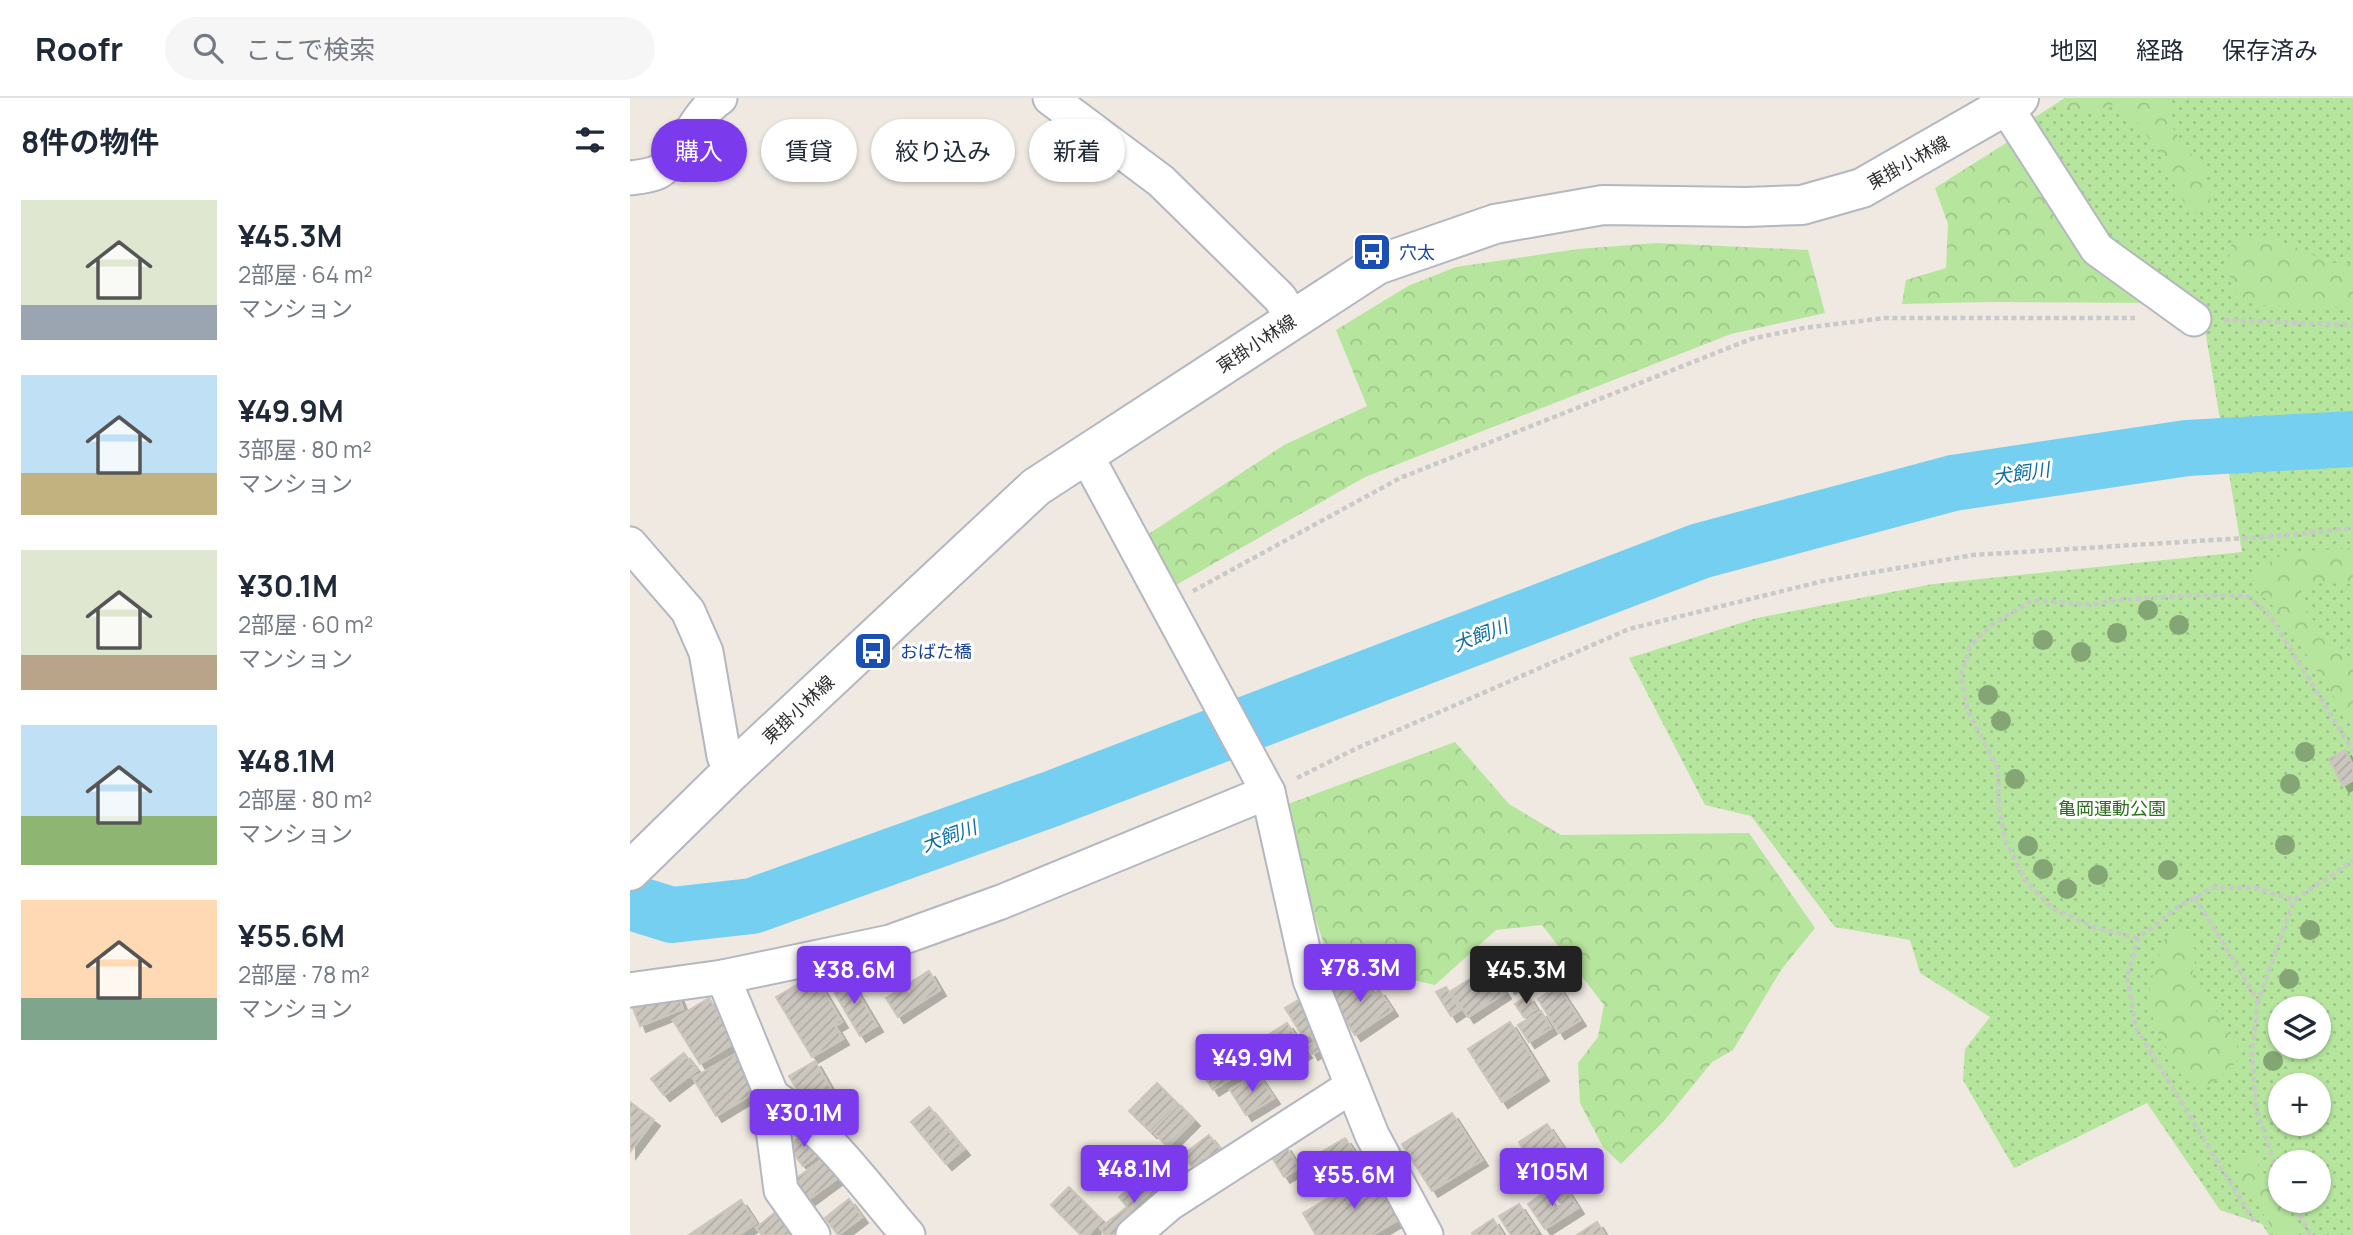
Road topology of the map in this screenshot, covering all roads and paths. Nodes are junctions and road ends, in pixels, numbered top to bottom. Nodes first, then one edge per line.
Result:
1 (1054, 99) edge
2 (710, 101) edge
3 (2013, 102) edge
4 (630, 178) edge
5 (1293, 319) junction
6 (2194, 319) junction
7 (2353, 325) edge
8 (1085, 453) junction
9 (2353, 528) edge
10 (630, 544) edge
11 (1173, 615) junction
12 (2353, 751) edge
13 (1262, 781) junction
14 (721, 782) junction
15 (2353, 861) edge
16 (630, 871) edge
17 (2194, 897) junction
18 (2294, 900) junction
19 (2138, 938) junction
20 (723, 977) junction
21 (630, 990) edge
22 (2258, 1001) junction
23 (1352, 1086) junction
24 (772, 1096) junction
25 (2270, 1150) edge
26 (2299, 1213) edge
27 (2255, 1221) dead end
28 (813, 1235) edge
29 (908, 1235) edge
30 (1133, 1235) edge
31 (1426, 1235) edge
32 (2310, 1235) edge

1 - 5 street
2 - 4 street
3 - 5 main road, 東掛小林線
3 - 6 street
5 - 8 main road, 東掛小林線
6 - 7 path
6 - 11 path
8 - 11 street
8 - 14 main road, 東掛小林線
9 - 13 path
10 - 14 street
11 - 13 street
12 - 19 path
13 - 20 street
13 - 23 street
14 - 16 main road, 東掛小林線
15 - 18 path
17 - 18 path
17 - 19 path
17 - 22 path
18 - 22 path
19 - 27 path
20 - 21 street
20 - 24 street
22 - 25 path
23 - 30 street
23 - 31 street
24 - 28 street
24 - 29 street
26 - 32 path

